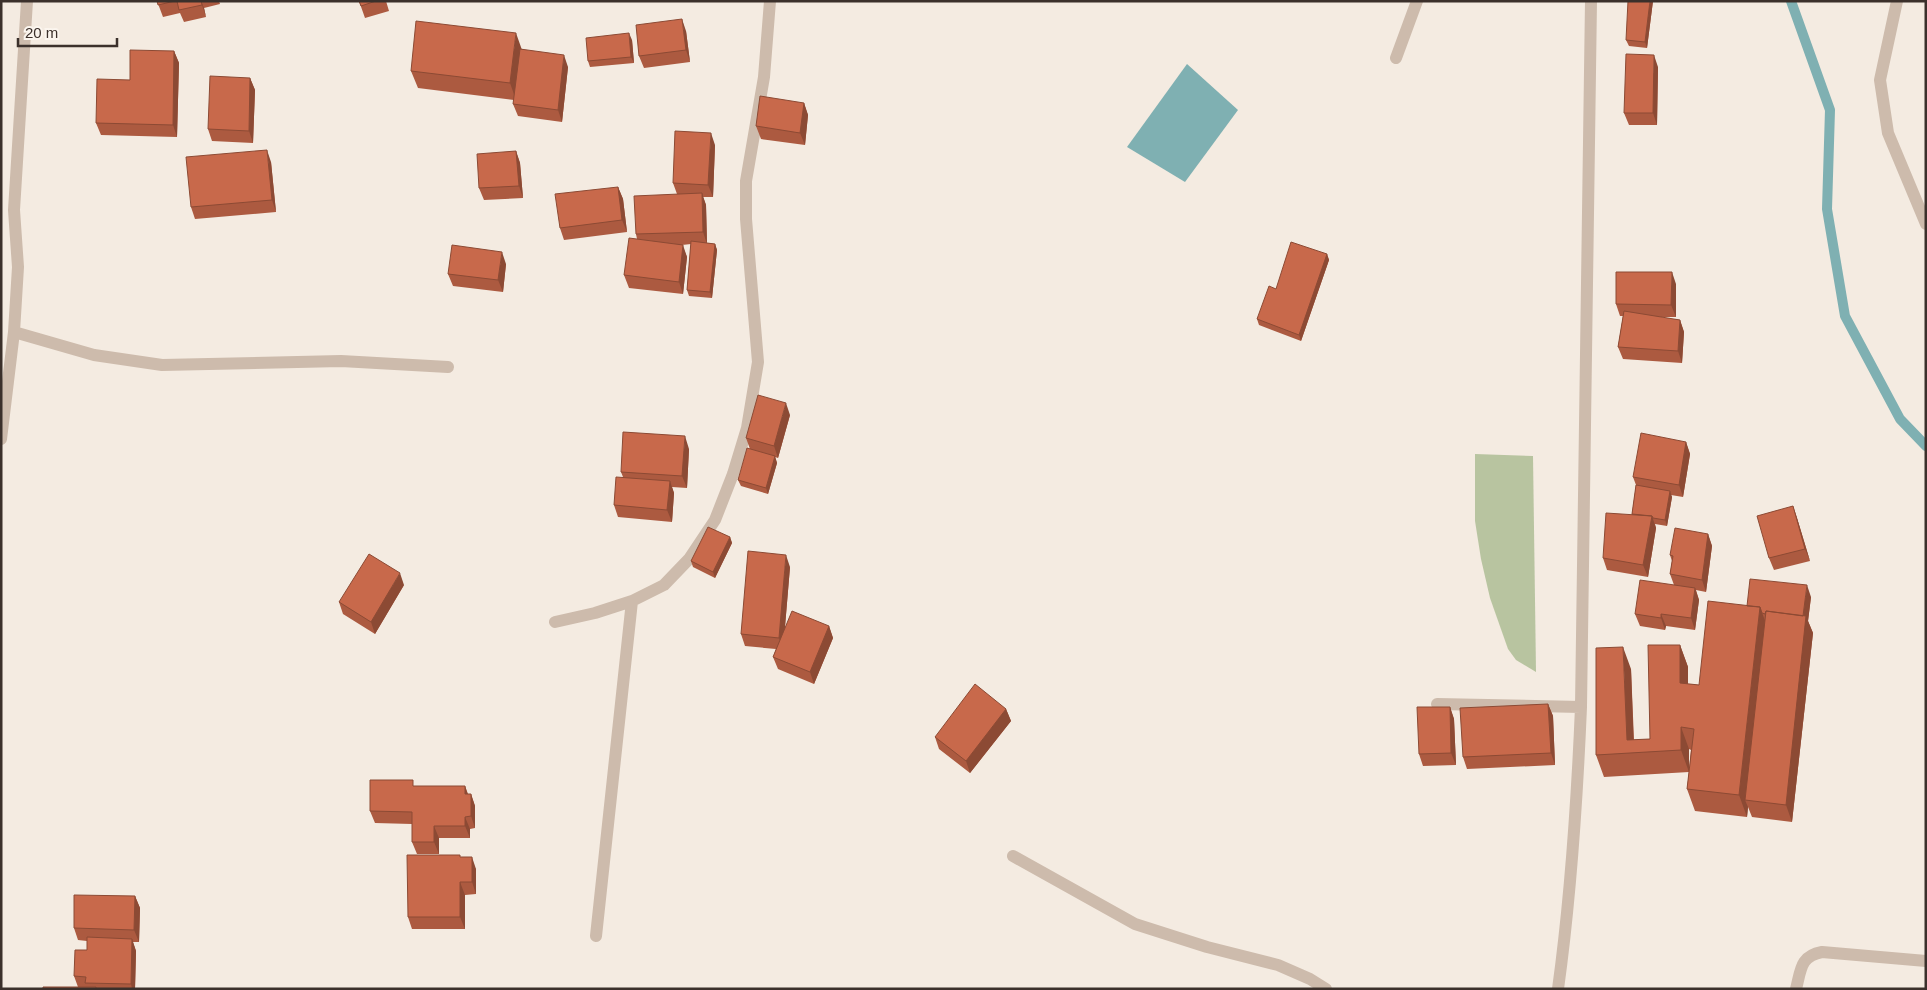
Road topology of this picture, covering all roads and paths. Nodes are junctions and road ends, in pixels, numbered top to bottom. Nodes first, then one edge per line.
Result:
1 (27, 1) edge
2 (770, 1) edge
3 (1417, 1) edge
4 (1591, 1) edge
5 (1898, 1) edge
6 (1396, 58) dead end
7 (1926, 224) edge
8 (14, 332) junction
9 (448, 367) dead end
10 (1, 439) edge
11 (632, 601) junction
12 (555, 622) dead end
13 (1437, 704) dead end
14 (1580, 707) junction
15 (1013, 856) dead end
16 (596, 936) dead end
17 (1926, 961) edge
18 (1326, 989) edge
19 (1558, 989) edge
20 (1796, 989) edge

1 - 8 street
2 - 11 street
3 - 6 street
4 - 14 street
5 - 7 street
8 - 9 street
8 - 10 street
11 - 12 street
11 - 16 street
13 - 14 street
14 - 19 street
15 - 18 street
17 - 20 street

